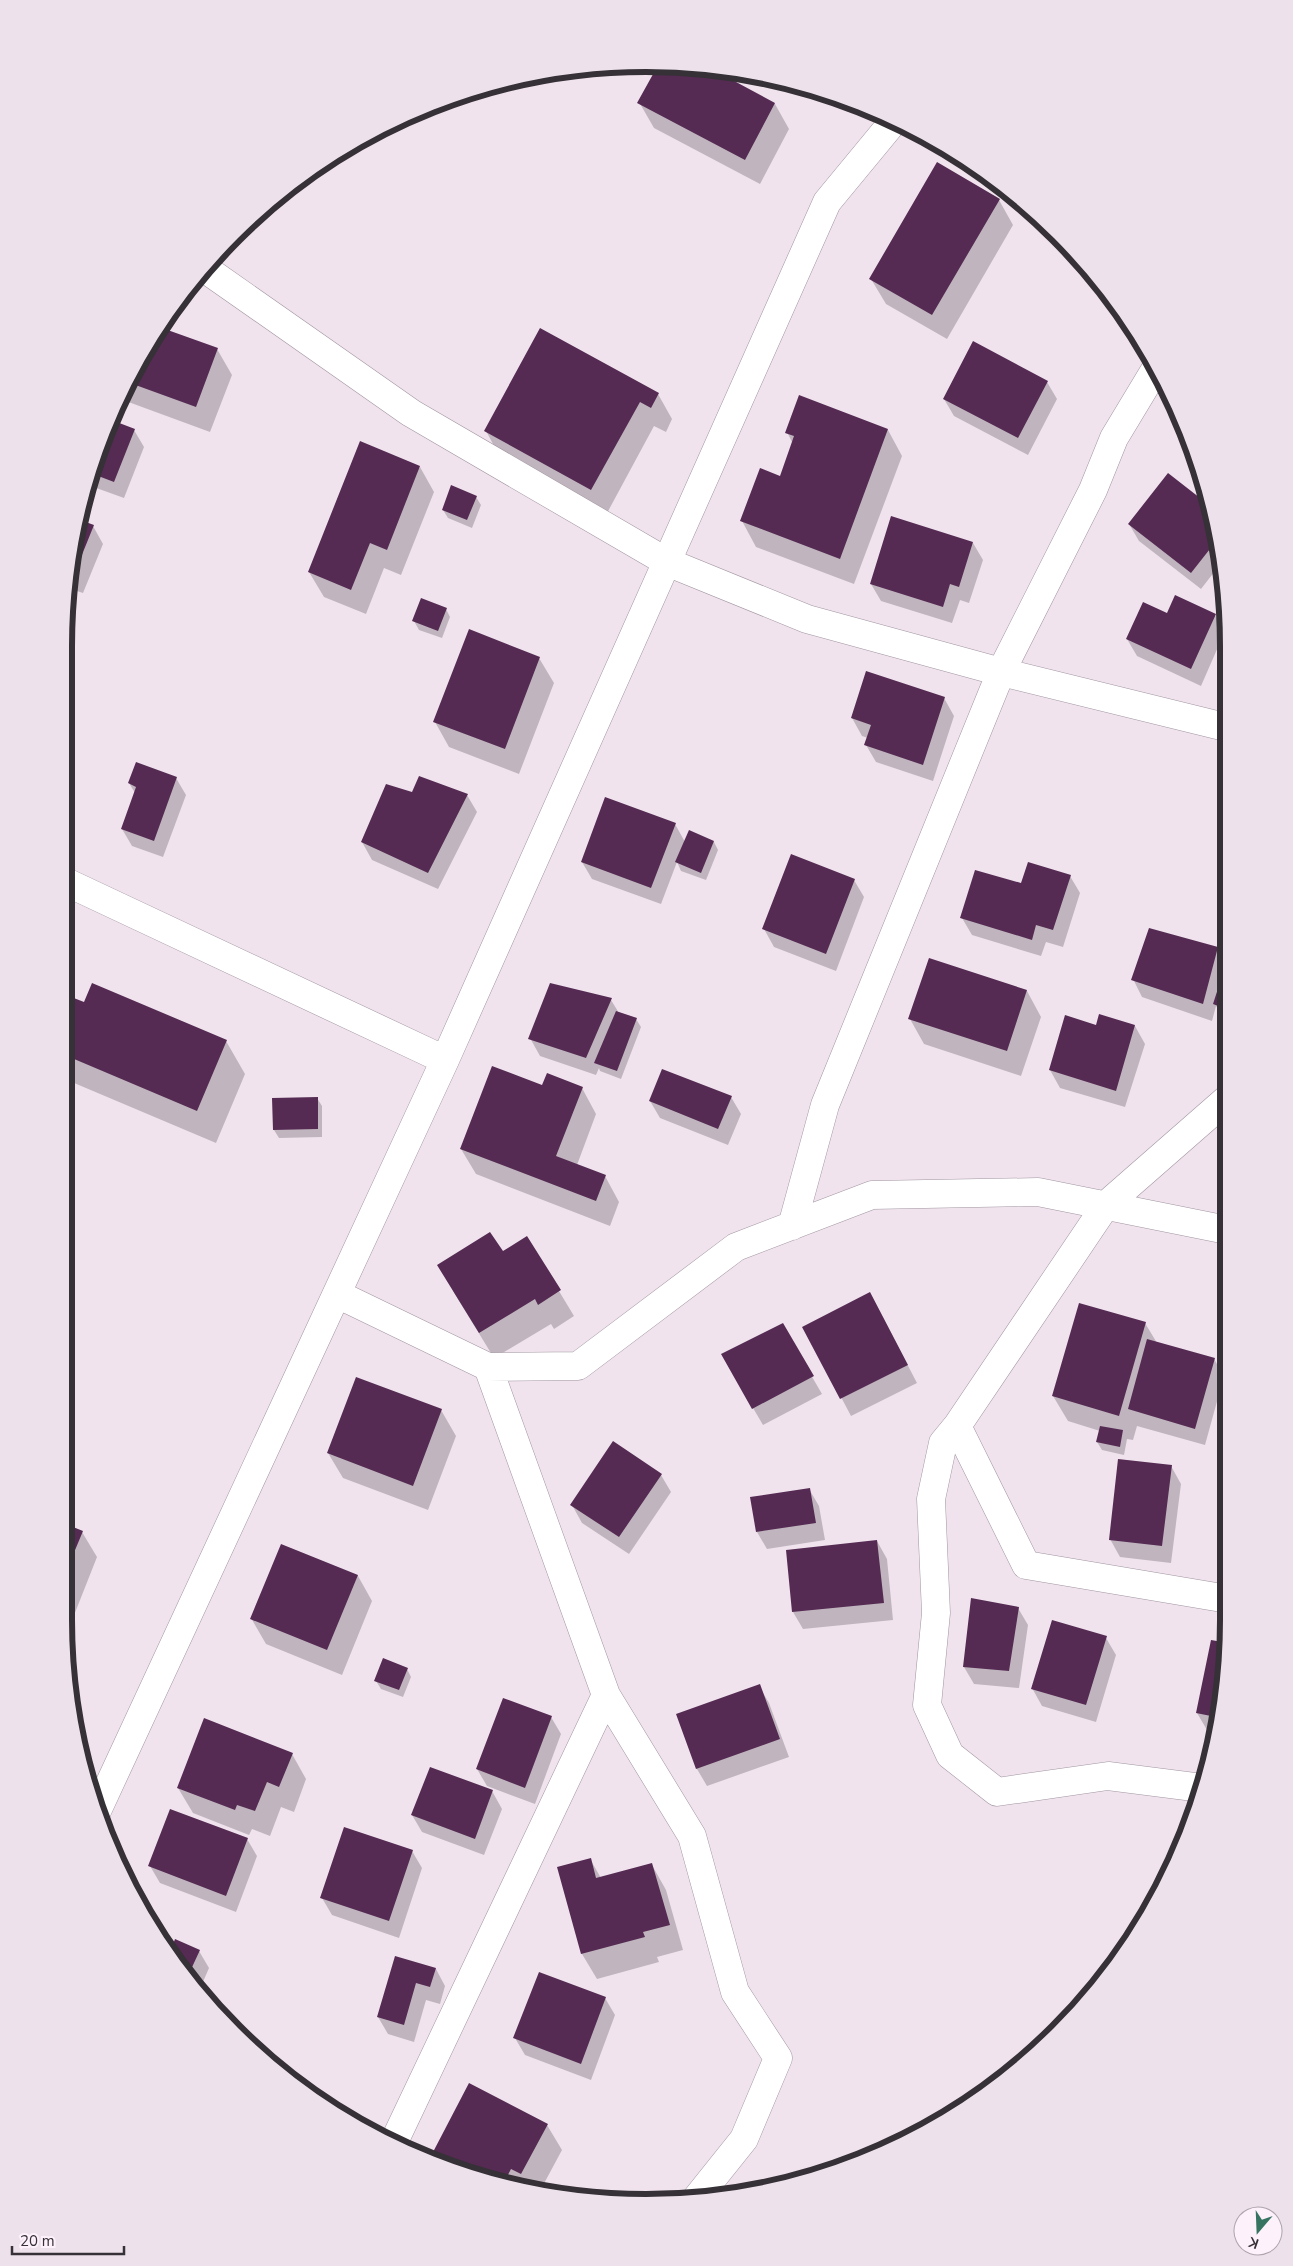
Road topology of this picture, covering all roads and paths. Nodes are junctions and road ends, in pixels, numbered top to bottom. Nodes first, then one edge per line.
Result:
1 (889, 127) edge
2 (211, 273) edge
3 (1151, 374) edge
4 (667, 562) junction
5 (1001, 672) junction
6 (1220, 726) edge
7 (72, 885) edge
8 (445, 1060) junction
9 (1220, 1105) edge
10 (1106, 1205) junction
11 (792, 1226) junction
12 (1220, 1229) edge
13 (337, 1294) junction
14 (488, 1368) junction
15 (957, 1426) junction
16 (1220, 1597) edge
17 (606, 1695) junction
18 (1195, 1787) edge
19 (102, 1799) edge
20 (397, 2136) edge
21 (704, 2190) edge

1 - 4 street
2 - 4 street
3 - 5 street
4 - 5 street
4 - 8 street
5 - 6 street
5 - 11 street
7 - 8 street
8 - 13 street
9 - 10 street
10 - 11 street
10 - 12 street
10 - 15 street
11 - 14 street
13 - 14 street
13 - 19 street
14 - 17 street
15 - 16 street
15 - 18 street
17 - 20 street
17 - 21 street

